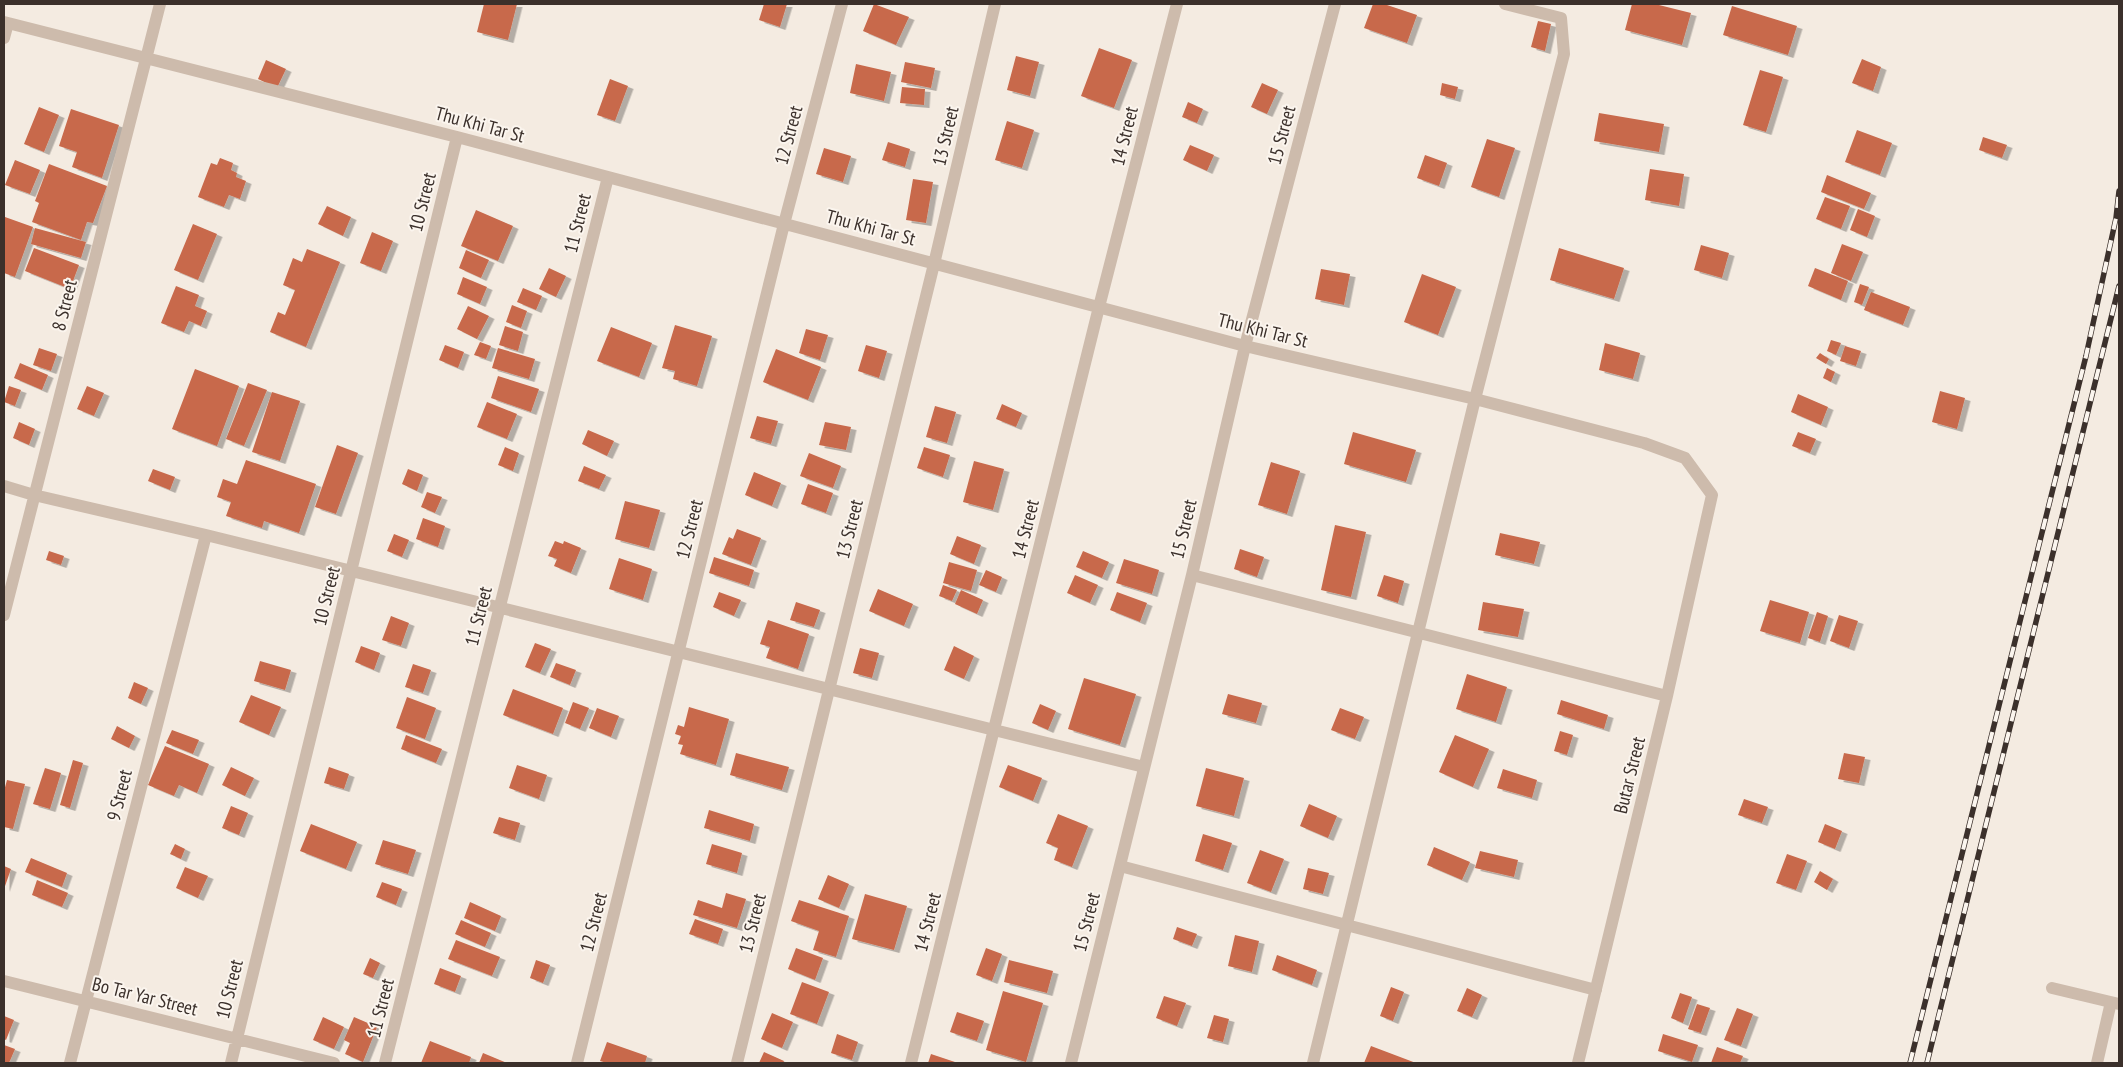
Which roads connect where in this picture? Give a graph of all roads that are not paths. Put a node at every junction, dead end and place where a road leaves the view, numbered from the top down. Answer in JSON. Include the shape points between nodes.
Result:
{"nodes":[{"id":1,"x":160,"y":4,"type":"edge"},
{"id":2,"x":842,"y":4,"type":"edge"},
{"id":3,"x":995,"y":4,"type":"edge"},
{"id":4,"x":1177,"y":4,"type":"edge"},
{"id":5,"x":1335,"y":4,"type":"edge"},
{"id":6,"x":1505,"y":4,"type":"edge"},
{"id":7,"x":6,"y":22,"type":"edge"},
{"id":8,"x":4,"y":38,"type":"edge"},
{"id":9,"x":146,"y":58,"type":"junction"},
{"id":10,"x":457,"y":137,"type":"junction"},
{"id":11,"x":608,"y":177,"type":"junction"},
{"id":12,"x":784,"y":224,"type":"junction"},
{"id":13,"x":934,"y":264,"type":"junction"},
{"id":14,"x":1099,"y":307,"type":"junction"},
{"id":15,"x":1246,"y":346,"type":"junction"},
{"id":16,"x":1475,"y":399,"type":"junction"},
{"id":17,"x":4,"y":486,"type":"edge"},
{"id":18,"x":34,"y":495,"type":"junction"},
{"id":19,"x":1712,"y":495,"type":"joint"},
{"id":20,"x":206,"y":536,"type":"junction"},
{"id":21,"x":351,"y":571,"type":"junction"},
{"id":22,"x":1192,"y":576,"type":"junction"},
{"id":23,"x":500,"y":608,"type":"junction"},
{"id":24,"x":4,"y":615,"type":"edge"},
{"id":25,"x":1418,"y":633,"type":"junction"},
{"id":26,"x":678,"y":652,"type":"junction"},
{"id":27,"x":829,"y":690,"type":"junction"},
{"id":28,"x":1667,"y":696,"type":"junction"},
{"id":29,"x":994,"y":730,"type":"junction"},
{"id":30,"x":1144,"y":767,"type":"junction"},
{"id":31,"x":1120,"y":866,"type":"junction"},
{"id":32,"x":1346,"y":926,"type":"junction"},
{"id":33,"x":4,"y":981,"type":"edge"},
{"id":34,"x":2052,"y":988,"type":"dead end"},
{"id":35,"x":1596,"y":990,"type":"junction"},
{"id":36,"x":86,"y":1000,"type":"junction"},
{"id":37,"x":2115,"y":1003,"type":"edge"},
{"id":38,"x":236,"y":1038,"type":"junction"},
{"id":39,"x":70,"y":1063,"type":"edge"},
{"id":40,"x":231,"y":1063,"type":"edge"},
{"id":41,"x":334,"y":1063,"type":"edge"},
{"id":42,"x":385,"y":1063,"type":"edge"},
{"id":43,"x":577,"y":1063,"type":"edge"},
{"id":44,"x":736,"y":1063,"type":"edge"},
{"id":45,"x":912,"y":1063,"type":"edge"},
{"id":46,"x":1070,"y":1063,"type":"edge"},
{"id":47,"x":1313,"y":1063,"type":"edge"},
{"id":48,"x":1578,"y":1063,"type":"edge"},
{"id":49,"x":2097,"y":1063,"type":"edge"}],
"edges":[{"from":1,"to":9,"type":"street","name":"8 Street"},
{"from":2,"to":12,"type":"street","name":"12 Street"},
{"from":3,"to":13,"type":"street","name":"13 Street"},
{"from":4,"to":14,"type":"street","name":"14 Street"},
{"from":5,"to":15,"type":"street","name":"15 Street"},
{"from":6,"to":16,"type":"street","via":[[1561,18],[1564,54]]},
{"from":7,"to":8,"type":"street"},
{"from":7,"to":9,"type":"street","name":"Thu Khi Tar St"},
{"from":9,"to":10,"type":"street","name":"Thu Khi Tar St"},
{"from":9,"to":18,"type":"street","name":"8 Street"},
{"from":10,"to":11,"type":"street","name":"Thu Khi Tar St"},
{"from":10,"to":21,"type":"street","name":"10 Street"},
{"from":11,"to":12,"type":"street","name":"Thu Khi Tar St"},
{"from":11,"to":23,"type":"street","name":"11 Street"},
{"from":12,"to":13,"type":"street","name":"Thu Khi Tar St"},
{"from":12,"to":26,"type":"street","name":"12 Street"},
{"from":13,"to":14,"type":"street","name":"Thu Khi Tar St"},
{"from":13,"to":27,"type":"street","name":"13 Street"},
{"from":14,"to":15,"type":"street","name":"Thu Khi Tar St"},
{"from":14,"to":29,"type":"street","name":"14 Street"},
{"from":15,"to":16,"type":"street","name":"Thu Khi Tar St"},
{"from":15,"to":22,"type":"street","name":"15 Street"},
{"from":16,"to":19,"type":"street","name":"Thu Khi Tar St","via":[[1644,442],[1684,458]]},
{"from":16,"to":25,"type":"street"},
{"from":17,"to":18,"type":"street"},
{"from":18,"to":20,"type":"street"},
{"from":18,"to":24,"type":"street","name":"8 Street"},
{"from":19,"to":28,"type":"street","name":"Butar Street"},
{"from":20,"to":21,"type":"street"},
{"from":20,"to":36,"type":"street","name":"9 Street"},
{"from":21,"to":23,"type":"street"},
{"from":21,"to":38,"type":"street","name":"10 Street"},
{"from":22,"to":25,"type":"street"},
{"from":22,"to":30,"type":"street","name":"15 Street"},
{"from":23,"to":26,"type":"street"},
{"from":23,"to":42,"type":"street","name":"11 Street"},
{"from":25,"to":28,"type":"street"},
{"from":25,"to":32,"type":"street"},
{"from":26,"to":27,"type":"street"},
{"from":26,"to":43,"type":"street","name":"12 Street"},
{"from":27,"to":29,"type":"street"},
{"from":27,"to":44,"type":"street","name":"13 Street"},
{"from":28,"to":35,"type":"street","name":"Butar Street"},
{"from":29,"to":30,"type":"street"},
{"from":29,"to":45,"type":"street","name":"14 Street"},
{"from":30,"to":31,"type":"street","name":"15 Street"},
{"from":31,"to":32,"type":"street"},
{"from":31,"to":46,"type":"street","name":"15 Street"},
{"from":32,"to":35,"type":"street"},
{"from":32,"to":47,"type":"street"},
{"from":33,"to":36,"type":"street","name":"Bo Tar Yar Street"},
{"from":34,"to":37,"type":"street"},
{"from":35,"to":48,"type":"street","name":"Butar Street"},
{"from":36,"to":38,"type":"street","name":"Bo Tar Yar Street"},
{"from":36,"to":39,"type":"street","name":"9 Street"},
{"from":37,"to":49,"type":"street"},
{"from":38,"to":40,"type":"street","name":"10 Street"},
{"from":38,"to":41,"type":"street","name":"Bo Tar Yar Street"}]}
